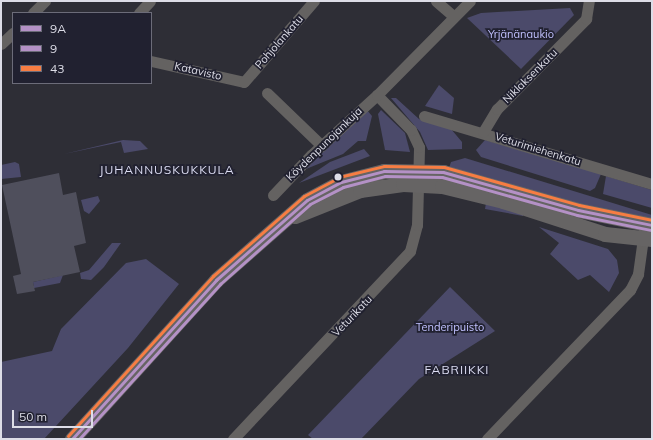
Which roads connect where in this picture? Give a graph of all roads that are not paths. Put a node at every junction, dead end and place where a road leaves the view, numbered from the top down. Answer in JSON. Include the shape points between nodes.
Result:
{"nodes":[{"id":1,"x":45,"y":1,"type":"edge"},
{"id":2,"x":150,"y":1,"type":"edge"},
{"id":3,"x":314,"y":1,"type":"edge"},
{"id":4,"x":436,"y":1,"type":"edge"},
{"id":5,"x":470,"y":1,"type":"edge"},
{"id":6,"x":588,"y":1,"type":"edge"},
{"id":7,"x":34,"y":12,"type":"edge"},
{"id":8,"x":140,"y":12,"type":"edge"},
{"id":9,"x":453,"y":16,"type":"junction"},
{"id":10,"x":12,"y":34,"type":"edge"},
{"id":11,"x":1,"y":44,"type":"edge"},
{"id":12,"x":152,"y":61,"type":"edge"},
{"id":13,"x":244,"y":82,"type":"joint"},
{"id":14,"x":267,"y":93,"type":"dead end"},
{"id":15,"x":377,"y":95,"type":"junction"},
{"id":16,"x":424,"y":116,"type":"dead end"},
{"id":17,"x":483,"y":132,"type":"junction"},
{"id":18,"x":322,"y":146,"type":"junction"},
{"id":19,"x":420,"y":169,"type":"junction"},
{"id":20,"x":652,"y":184,"type":"edge"},
{"id":21,"x":419,"y":185,"type":"junction"},
{"id":22,"x":273,"y":195,"type":"dead end"},
{"id":23,"x":290,"y":218,"type":"junction"},
{"id":24,"x":648,"y":232,"type":"edge"},
{"id":25,"x":72,"y":439,"type":"edge"},
{"id":26,"x":233,"y":439,"type":"edge"},
{"id":27,"x":487,"y":439,"type":"edge"}],
"edges":[{"from":1,"to":7,"type":"street"},
{"from":2,"to":8,"type":"street"},
{"from":3,"to":13,"type":"street","name":"Pohjolankatu"},
{"from":4,"to":9,"type":"street"},
{"from":5,"to":9,"type":"street","name":"Köydenpunojankuja"},
{"from":6,"to":17,"type":"street","name":"Niklaksenkatu","via":[[586,19],[498,109]]},
{"from":9,"to":15,"type":"street","name":"Köydenpunojankuja"},
{"from":10,"to":11,"type":"street"},
{"from":12,"to":13,"type":"street","name":"Katavisto"},
{"from":14,"to":18,"type":"street"},
{"from":15,"to":18,"type":"street","name":"Köydenpunojankuja"},
{"from":15,"to":19,"type":"street","name":"Veturikatu","via":[[416,138]]},
{"from":16,"to":17,"type":"street","name":"Veturimiehenkatu"},
{"from":17,"to":20,"type":"street","name":"Veturimiehenkatu"},
{"from":18,"to":22,"type":"street","name":"Köydenpunojankuja"},
{"from":19,"to":21,"type":"street","name":"Veturikatu"},
{"from":19,"to":23,"type":"main road","via":[[384,171],[341,182],[310,198]]},
{"from":19,"to":24,"type":"main road","via":[[484,182]]},
{"from":21,"to":23,"type":"main road","via":[[360,190]]},
{"from":21,"to":24,"type":"main road","via":[[470,192],[605,234]]},
{"from":21,"to":26,"type":"street","name":"Veturikatu","via":[[414,241],[404,261]]},
{"from":23,"to":25,"type":"main road","via":[[216,280],[169,327]]},
{"from":24,"to":27,"type":"street","via":[[638,274],[630,290]]}]}
